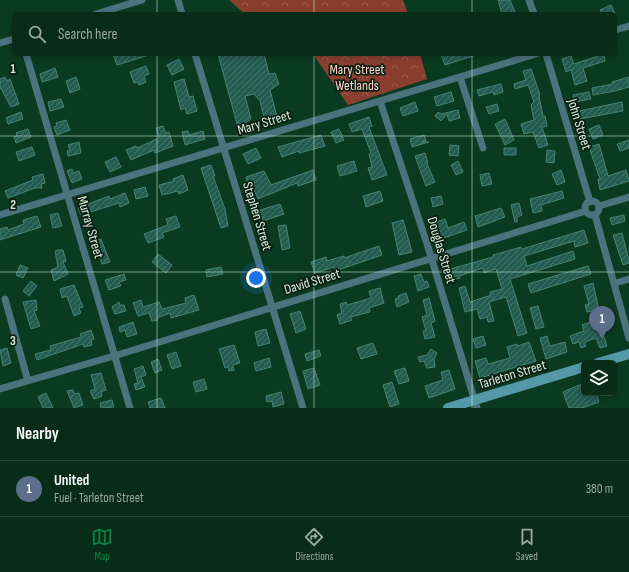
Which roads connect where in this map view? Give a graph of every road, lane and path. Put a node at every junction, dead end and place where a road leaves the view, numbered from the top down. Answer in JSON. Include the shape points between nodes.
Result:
{"nodes":[{"id":1,"x":142,"y":0,"type":"edge"},
{"id":2,"x":178,"y":0,"type":"edge"},
{"id":3,"x":530,"y":0,"type":"edge"},
{"id":4,"x":103,"y":12,"type":"edge"},
{"id":5,"x":181,"y":12,"type":"edge"},
{"id":6,"x":533,"y":12,"type":"edge"},
{"id":7,"x":629,"y":26,"type":"edge"},
{"id":8,"x":617,"y":29,"type":"edge"},
{"id":9,"x":12,"y":40,"type":"edge"},
{"id":10,"x":0,"y":43,"type":"edge"},
{"id":11,"x":27,"y":56,"type":"edge"},
{"id":12,"x":196,"y":56,"type":"edge"},
{"id":13,"x":529,"y":56,"type":"edge"},
{"id":14,"x":547,"y":56,"type":"edge"},
{"id":15,"x":460,"y":77,"type":"junction"},
{"id":16,"x":380,"y":101,"type":"junction"},
{"id":17,"x":223,"y":148,"type":"junction"},
{"id":18,"x":483,"y":148,"type":"dead end"},
{"id":19,"x":68,"y":194,"type":"junction"},
{"id":20,"x":629,"y":197,"type":"edge"},
{"id":21,"x":590,"y":202,"type":"junction"},
{"id":22,"x":599,"y":206,"type":"junction"},
{"id":23,"x":586,"y":211,"type":"junction"},
{"id":24,"x":0,"y":215,"type":"edge"},
{"id":25,"x":595,"y":215,"type":"junction"},
{"id":26,"x":431,"y":258,"type":"junction"},
{"id":27,"x":629,"y":279,"type":"edge"},
{"id":28,"x":615,"y":283,"type":"junction"},
{"id":29,"x":4,"y":299,"type":"dead end"},
{"id":30,"x":272,"y":307,"type":"junction"},
{"id":31,"x":629,"y":338,"type":"edge"},
{"id":32,"x":629,"y":354,"type":"edge"},
{"id":33,"x":114,"y":356,"type":"junction"},
{"id":34,"x":608,"y":360,"type":"edge"},
{"id":35,"x":581,"y":368,"type":"edge"},
{"id":36,"x":28,"y":381,"type":"junction"},
{"id":37,"x":0,"y":389,"type":"edge"},
{"id":38,"x":475,"y":404,"type":"edge"},
{"id":39,"x":130,"y":408,"type":"edge"},
{"id":40,"x":303,"y":408,"type":"edge"},
{"id":41,"x":448,"y":408,"type":"edge"}],
"edges":[{"from":1,"to":4,"type":"street"},
{"from":2,"to":5,"type":"street"},
{"from":3,"to":6,"type":"street"},
{"from":7,"to":8,"type":"street"},
{"from":9,"to":10,"type":"street"},
{"from":11,"to":19,"type":"street","name":"Murray Street"},
{"from":12,"to":17,"type":"street","name":"Stephen Street"},
{"from":13,"to":15,"type":"street","name":"Mary Street"},
{"from":14,"to":21,"type":"street","name":"John Street"},
{"from":15,"to":16,"type":"street","name":"Mary Street"},
{"from":15,"to":18,"type":"street"},
{"from":16,"to":17,"type":"street","name":"Mary Street"},
{"from":16,"to":26,"type":"street","name":"Douglas Street"},
{"from":17,"to":19,"type":"street","name":"Mary Street"},
{"from":17,"to":30,"type":"street","name":"Stephen Street"},
{"from":19,"to":24,"type":"street","name":"Mary Street"},
{"from":19,"to":33,"type":"street","name":"Murray Street"},
{"from":20,"to":22,"type":"street"},
{"from":21,"to":22,"type":"street"},
{"from":21,"to":23,"type":"street"},
{"from":22,"to":25,"type":"street"},
{"from":23,"to":25,"type":"street"},
{"from":23,"to":26,"type":"street","name":"David Street"},
{"from":25,"to":28,"type":"street"},
{"from":26,"to":30,"type":"street","name":"David Street"},
{"from":26,"to":38,"type":"street","name":"Douglas Street"},
{"from":27,"to":28,"type":"street"},
{"from":28,"to":31,"type":"street"},
{"from":29,"to":36,"type":"street"},
{"from":30,"to":33,"type":"street","name":"David Street"},
{"from":30,"to":40,"type":"street","name":"Stephen Street"},
{"from":32,"to":34,"type":"main road"},
{"from":33,"to":36,"type":"street","name":"David Street"},
{"from":33,"to":39,"type":"street","name":"Murray Street"},
{"from":35,"to":38,"type":"main road","name":"Tarleton Street"},
{"from":36,"to":37,"type":"street","name":"David Street"},
{"from":38,"to":41,"type":"main road","name":"Tarleton Street"}]}
